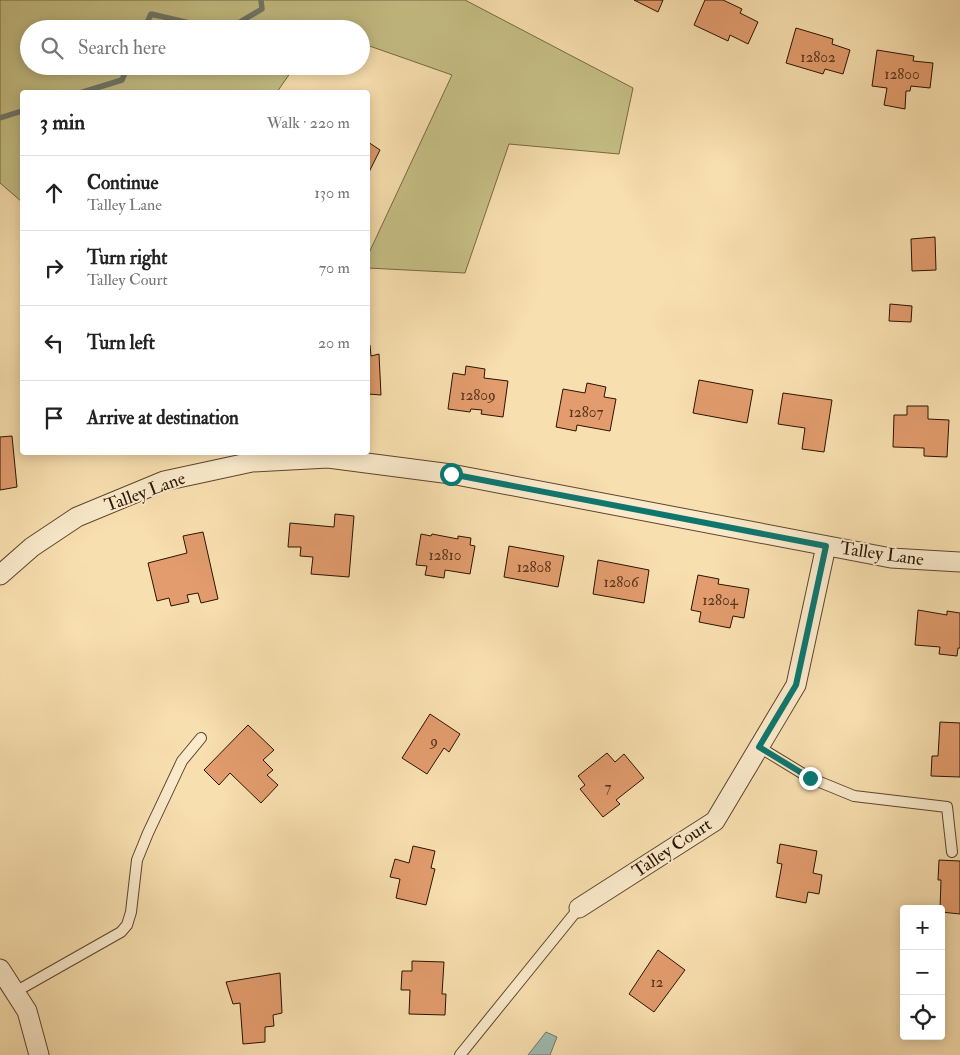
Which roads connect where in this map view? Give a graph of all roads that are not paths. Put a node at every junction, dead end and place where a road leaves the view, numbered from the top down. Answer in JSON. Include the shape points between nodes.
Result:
{"nodes":[{"id":1,"x":826,"y":546,"type":"junction"},
{"id":2,"x":960,"y":562,"type":"edge"},
{"id":3,"x":0,"y":575,"type":"edge"},
{"id":4,"x":201,"y":738,"type":"dead end"},
{"id":5,"x":759,"y":747,"type":"junction"},
{"id":6,"x":952,"y":852,"type":"dead end"},
{"id":7,"x":579,"y":908,"type":"joint"},
{"id":8,"x":0,"y":969,"type":"edge"},
{"id":9,"x":15,"y":992,"type":"junction"},
{"id":10,"x":39,"y":1055,"type":"edge"},
{"id":11,"x":460,"y":1055,"type":"edge"}],
"edges":[{"from":1,"to":2,"type":"street","name":"Talley Lane","via":[[891,558]]},
{"from":1,"to":3,"type":"street","name":"Talley Lane","via":[[451,474],[328,458],[252,462],[164,481],[77,517],[32,547]]},
{"from":1,"to":5,"type":"street","name":"Talley Court","via":[[796,685]]},
{"from":4,"to":9,"type":"lane","via":[[182,761],[137,860],[127,925],[121,932]]},
{"from":5,"to":6,"type":"lane","via":[[810,778],[854,796],[947,807]]},
{"from":5,"to":7,"type":"street","name":"Talley Court","via":[[715,821]]},
{"from":7,"to":11,"type":"lane"},
{"from":8,"to":9,"type":"street"},
{"from":9,"to":10,"type":"street","via":[[27,1011]]}]}
